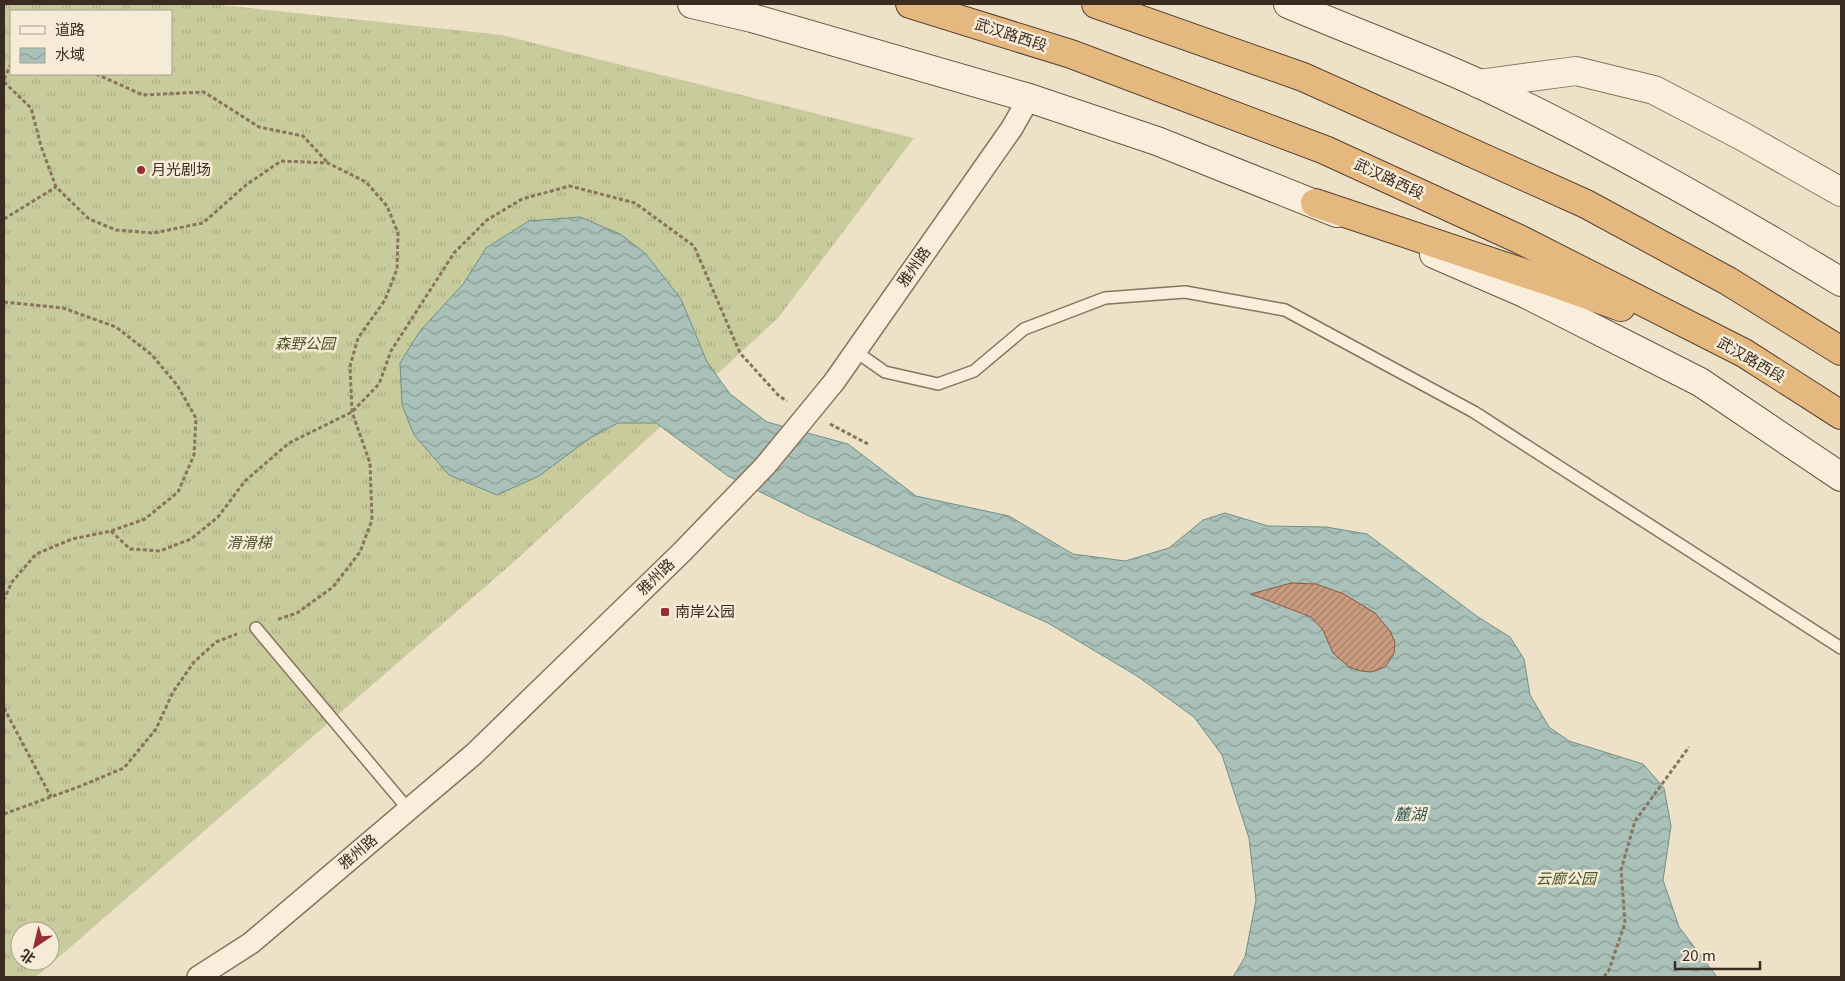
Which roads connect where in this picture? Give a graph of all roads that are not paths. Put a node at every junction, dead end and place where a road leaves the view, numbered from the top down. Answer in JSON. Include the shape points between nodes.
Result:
{"nodes":[{"id":1,"x":692,"y":4,"type":"edge"},
{"id":2,"x":910,"y":4,"type":"edge"},
{"id":3,"x":1096,"y":4,"type":"edge"},
{"id":4,"x":1288,"y":4,"type":"edge"},
{"id":5,"x":1479,"y":84,"type":"junction"},
{"id":6,"x":1029,"y":98,"type":"junction"},
{"id":7,"x":1841,"y":192,"type":"edge"},
{"id":8,"x":1315,"y":203,"type":"junction"},
{"id":9,"x":1841,"y":282,"type":"edge"},
{"id":10,"x":855,"y":351,"type":"junction"},
{"id":11,"x":1841,"y":351,"type":"edge"},
{"id":12,"x":1744,"y":353,"type":"junction"},
{"id":13,"x":1841,"y":415,"type":"edge"},
{"id":14,"x":1841,"y":477,"type":"edge"},
{"id":15,"x":256,"y":628,"type":"road end"},
{"id":16,"x":1841,"y":648,"type":"edge"},
{"id":17,"x":408,"y":810,"type":"junction"},
{"id":18,"x":198,"y":977,"type":"edge"}],
"edges":[{"from":1,"to":6,"type":"main road","via":[[752,18]]},
{"from":2,"to":12,"type":"highway","name":"武汉路西段","via":[[1071,54],[1325,150],[1519,238]]},
{"from":3,"to":11,"type":"highway","via":[[1303,77],[1586,204],[1728,281]]},
{"from":4,"to":5,"type":"main road"},
{"from":5,"to":7,"type":"main road","via":[[1576,71],[1654,90]]},
{"from":5,"to":9,"type":"main road","via":[[1616,153],[1751,227]]},
{"from":6,"to":8,"type":"main road","via":[[1157,141]]},
{"from":6,"to":10,"type":"street","name":"雅州路","via":[[1012,128]]},
{"from":8,"to":12,"type":"highway","via":[[1560,285]]},
{"from":8,"to":14,"type":"main road","via":[[1524,293],[1700,382]]},
{"from":10,"to":16,"type":"lane","via":[[885,372],[938,384],[974,371],[1024,329],[1105,298],[1185,292],[1285,310],[1474,412]]},
{"from":10,"to":17,"type":"street","name":"雅州路","bridge":true,"via":[[834,382],[764,466],[682,552],[474,754]]},
{"from":12,"to":13,"type":"highway","name":"武汉路西段"},
{"from":15,"to":17,"type":"lane"},
{"from":17,"to":18,"type":"street","name":"雅州路","via":[[251,943]]}]}
